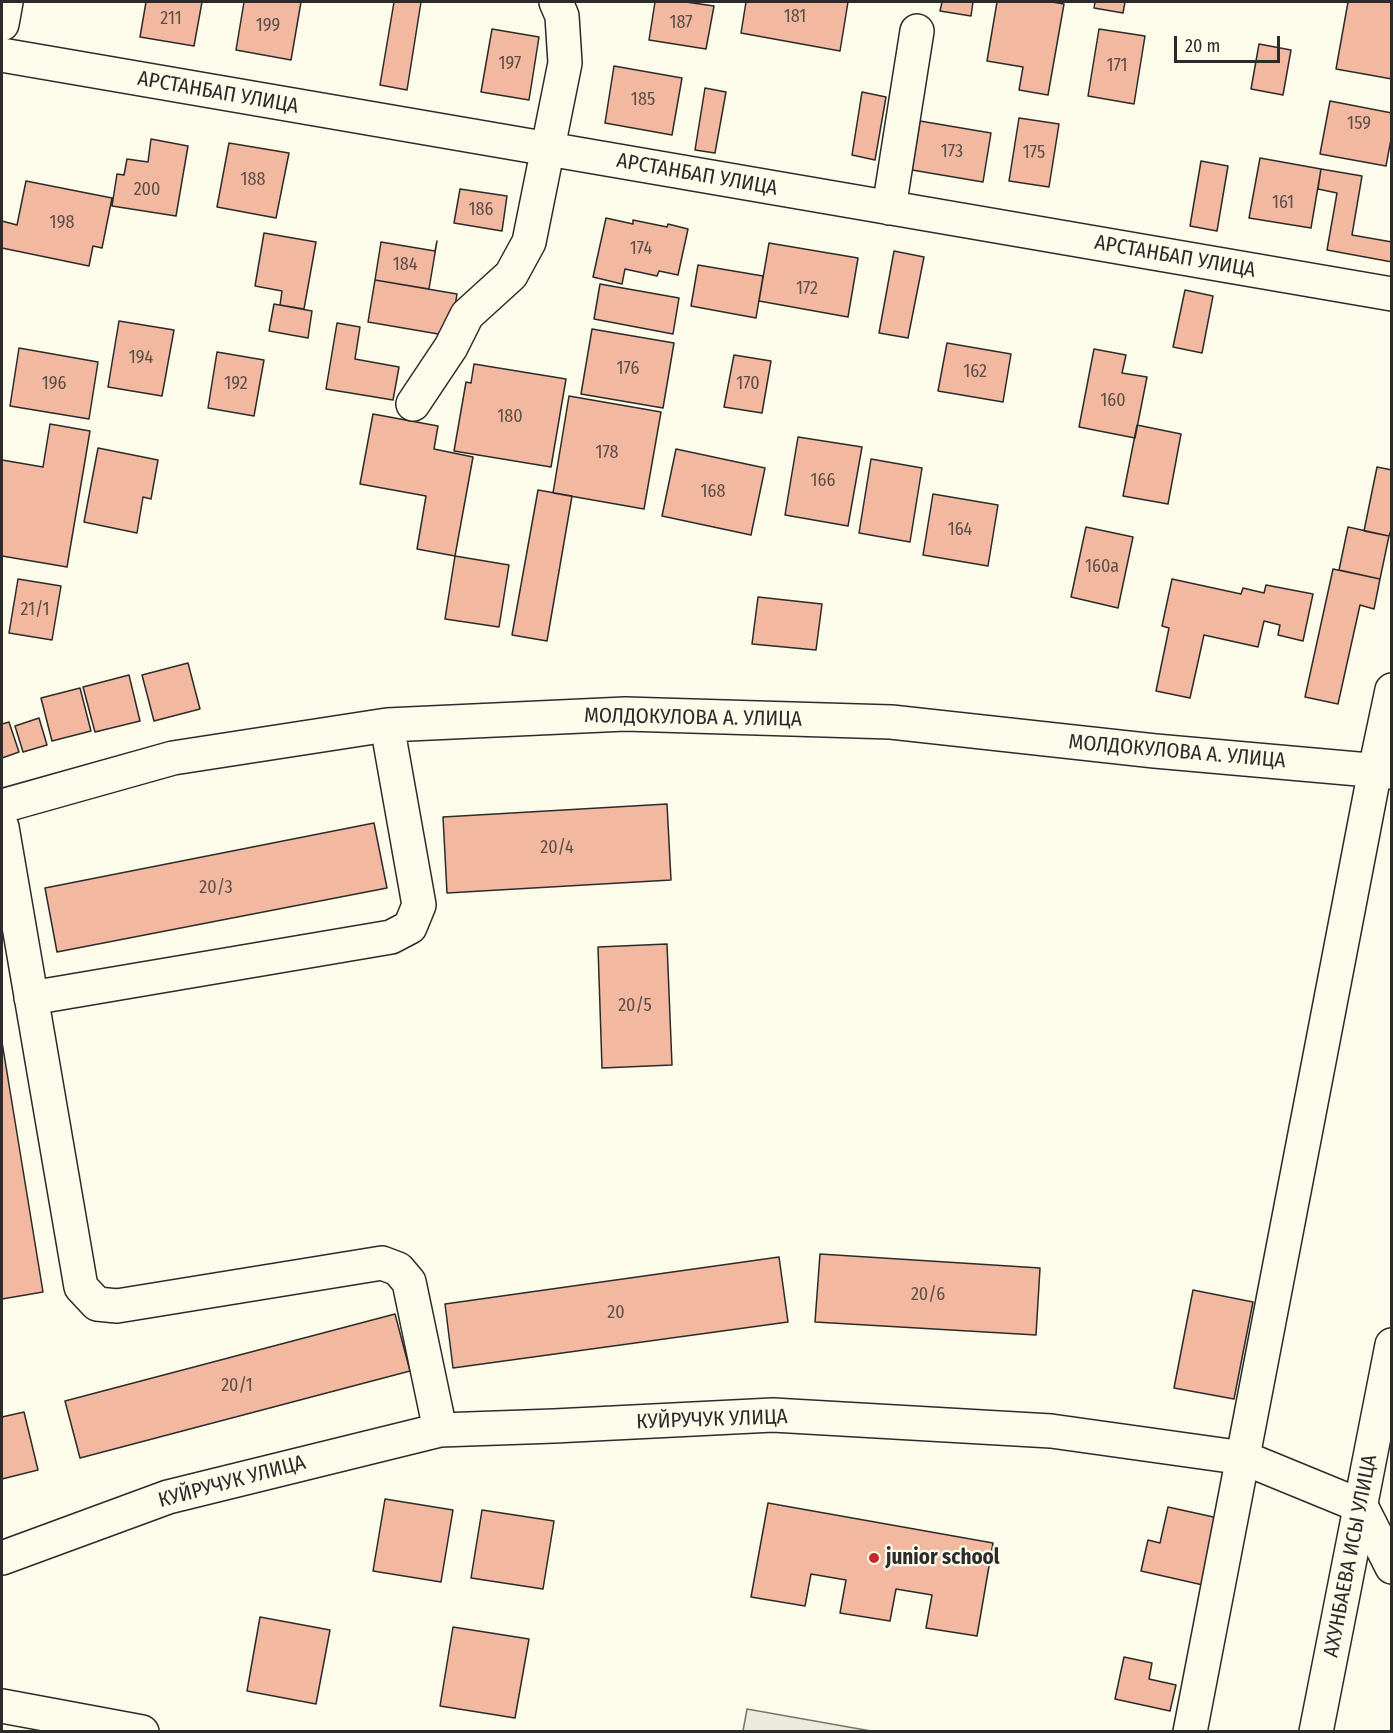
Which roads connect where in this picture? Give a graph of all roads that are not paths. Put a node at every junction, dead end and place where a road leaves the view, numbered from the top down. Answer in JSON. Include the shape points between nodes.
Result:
{"nodes":[{"id":1,"x":6,"y":2,"type":"edge"},
{"id":2,"x":556,"y":2,"type":"edge"},
{"id":3,"x":2,"y":24,"type":"edge"},
{"id":4,"x":917,"y":31,"type":"dead end"},
{"id":5,"x":2,"y":56,"type":"edge"},
{"id":6,"x":547,"y":149,"type":"junction"},
{"id":7,"x":890,"y":208,"type":"junction"},
{"id":8,"x":1392,"y":294,"type":"edge"},
{"id":9,"x":414,"y":404,"type":"dead end"},
{"id":10,"x":1392,"y":690,"type":"edge"},
{"id":11,"x":387,"y":725,"type":"junction"},
{"id":12,"x":1383,"y":771,"type":"edge"},
{"id":13,"x":2,"y":806,"type":"edge"},
{"id":14,"x":2,"y":827,"type":"edge"},
{"id":15,"x":31,"y":998,"type":"junction"},
{"id":16,"x":1392,"y":1345,"type":"edge"},
{"id":17,"x":440,"y":1430,"type":"junction"},
{"id":18,"x":1244,"y":1458,"type":"junction"},
{"id":19,"x":1361,"y":1506,"type":"junction"},
{"id":20,"x":2,"y":1558,"type":"edge"},
{"id":21,"x":1392,"y":1567,"type":"edge"},
{"id":22,"x":2,"y":1706,"type":"edge"},
{"id":23,"x":74,"y":1725,"type":"edge"},
{"id":24,"x":142,"y":1731,"type":"edge"},
{"id":25,"x":1190,"y":1731,"type":"edge"},
{"id":26,"x":1316,"y":1731,"type":"edge"}],
"edges":[{"from":1,"to":3,"type":"street"},
{"from":2,"to":6,"type":"street","via":[[562,16],[565,63]]},
{"from":4,"to":7,"type":"street"},
{"from":5,"to":6,"type":"street","name":"АРСТАНБАП УЛИЦА"},
{"from":6,"to":7,"type":"street","name":"АРСТАНБАП УЛИЦА"},
{"from":6,"to":9,"type":"street","via":[[529,242],[511,275],[467,315]]},
{"from":7,"to":8,"type":"street","name":"АРСТАНБАП УЛИЦА"},
{"from":10,"to":12,"type":"street"},
{"from":11,"to":12,"type":"street","name":"МОЛДОКУЛОВА А. УЛИЦА","via":[[625,714],[891,722]]},
{"from":11,"to":13,"type":"street","name":"МОЛДОКУЛОВА А. УЛИЦА","via":[[173,758]]},
{"from":11,"to":15,"type":"street","via":[[419,905],[410,927],[391,937]]},
{"from":12,"to":18,"type":"street"},
{"from":14,"to":15,"type":"street"},
{"from":15,"to":17,"type":"street","via":[[81,1287],[97,1304],[117,1306],[382,1263],[398,1269],[409,1282]]},
{"from":16,"to":19,"type":"street","name":"АХУНБАЕВА ИСЫ УЛИЦА"},
{"from":17,"to":18,"type":"street","name":"КУЙРУЧУК УЛИЦА","via":[[773,1415],[1051,1431]]},
{"from":17,"to":20,"type":"street","name":"КУЙРУЧУК УЛИЦА","via":[[168,1497]]},
{"from":18,"to":19,"type":"street","name":"КУЙРУЧУК УЛИЦА"},
{"from":18,"to":25,"type":"street"},
{"from":19,"to":21,"type":"street"},
{"from":19,"to":26,"type":"street","name":"АХУНБАЕВА ИСЫ УЛИЦА"},
{"from":22,"to":23,"type":"street"},
{"from":23,"to":24,"type":"street"}]}
